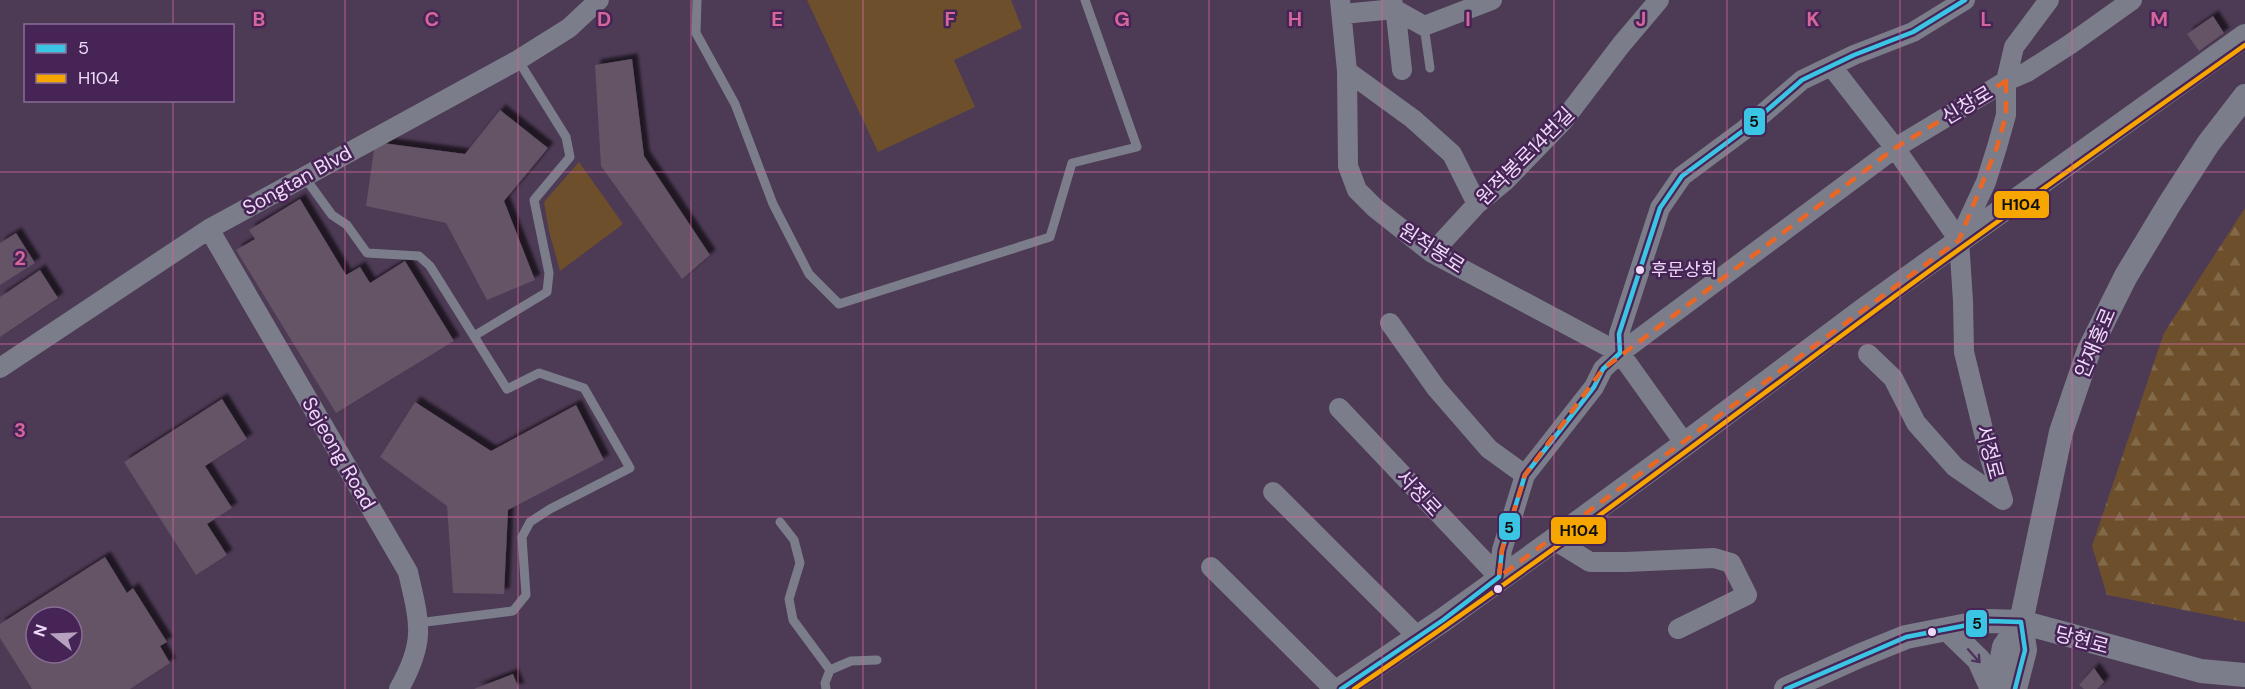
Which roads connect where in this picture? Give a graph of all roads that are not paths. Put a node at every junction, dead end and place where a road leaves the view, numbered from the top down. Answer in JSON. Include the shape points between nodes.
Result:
{"nodes":[{"id":1,"x":599,"y":0,"type":"edge"},
{"id":2,"x":697,"y":0,"type":"edge"},
{"id":3,"x":1085,"y":0,"type":"edge"},
{"id":4,"x":1492,"y":0,"type":"edge"},
{"id":5,"x":1659,"y":0,"type":"edge"},
{"id":6,"x":1965,"y":0,"type":"edge"},
{"id":7,"x":2049,"y":0,"type":"edge"},
{"id":8,"x":2132,"y":0,"type":"edge"},
{"id":9,"x":1394,"y":4,"type":"edge"},
{"id":10,"x":1342,"y":7,"type":"edge"},
{"id":11,"x":1424,"y":26,"type":"junction"},
{"id":12,"x":2245,"y":36,"type":"edge"},
{"id":13,"x":518,"y":60,"type":"junction"},
{"id":14,"x":1832,"y":67,"type":"junction"},
{"id":15,"x":1430,"y":68,"type":"dead end"},
{"id":16,"x":1402,"y":70,"type":"dead end"},
{"id":17,"x":1347,"y":72,"type":"junction"},
{"id":18,"x":2006,"y":81,"type":"junction"},
{"id":19,"x":2244,"y":100,"type":"edge"},
{"id":20,"x":1895,"y":148,"type":"junction"},
{"id":21,"x":303,"y":175,"type":"junction"},
{"id":22,"x":1477,"y":204,"type":"junction"},
{"id":23,"x":209,"y":229,"type":"junction"},
{"id":24,"x":1959,"y":240,"type":"junction"},
{"id":25,"x":1432,"y":253,"type":"junction"},
{"id":26,"x":1390,"y":323,"type":"dead end"},
{"id":27,"x":474,"y":336,"type":"junction"},
{"id":28,"x":1620,"y":353,"type":"junction"},
{"id":29,"x":1868,"y":354,"type":"dead end"},
{"id":30,"x":0,"y":368,"type":"edge"},
{"id":31,"x":1339,"y":408,"type":"dead end"},
{"id":32,"x":1685,"y":444,"type":"junction"},
{"id":33,"x":1525,"y":475,"type":"junction"},
{"id":34,"x":1273,"y":492,"type":"dead end"},
{"id":35,"x":780,"y":522,"type":"dead end"},
{"id":36,"x":1554,"y":540,"type":"junction"},
{"id":37,"x":1211,"y":567,"type":"dead end"},
{"id":38,"x":1499,"y":578,"type":"junction"},
{"id":39,"x":2021,"y":622,"type":"junction"},
{"id":40,"x":418,"y":623,"type":"junction"},
{"id":41,"x":1678,"y":629,"type":"dead end"},
{"id":42,"x":1947,"y":629,"type":"junction"},
{"id":43,"x":1418,"y":637,"type":"junction"},
{"id":44,"x":877,"y":660,"type":"dead end"},
{"id":45,"x":830,"y":670,"type":"junction"},
{"id":46,"x":2245,"y":675,"type":"edge"},
{"id":47,"x":399,"y":689,"type":"edge"},
{"id":48,"x":826,"y":689,"type":"edge"},
{"id":49,"x":1334,"y":689,"type":"edge"},
{"id":50,"x":1341,"y":689,"type":"edge"},
{"id":51,"x":1786,"y":689,"type":"edge"},
{"id":52,"x":1994,"y":689,"type":"edge"},
{"id":53,"x":2015,"y":689,"type":"edge"}],
"edges":[{"from":1,"to":13,"type":"street","name":"Songtan Blvd","via":[[568,28]]},
{"from":2,"to":3,"type":"lane","via":[[696,33],[735,104],[773,204],[809,274],[838,304],[1050,237],[1072,163],[1137,147]]},
{"from":4,"to":11,"type":"street"},
{"from":5,"to":22,"type":"street","name":"원적봉로14번길","via":[[1563,121]]},
{"from":6,"to":14,"type":"street","via":[[1913,32]]},
{"from":7,"to":18,"type":"street","via":[[2014,46]]},
{"from":8,"to":18,"type":"street","name":"신창로","via":[[2061,51]]},
{"from":9,"to":10,"type":"street"},
{"from":9,"to":11,"type":"street"},
{"from":9,"to":16,"type":"street"},
{"from":10,"to":17,"type":"street","name":"원적봉로"},
{"from":11,"to":15,"type":"lane"},
{"from":12,"to":24,"type":"street"},
{"from":13,"to":21,"type":"street","name":"Songtan Blvd"},
{"from":13,"to":27,"type":"lane","via":[[566,137],[570,157],[534,200],[549,273],[547,292]]},
{"from":14,"to":20,"type":"street"},
{"from":14,"to":28,"type":"street","via":[[1802,80],[1682,176],[1660,208],[1619,334]]},
{"from":17,"to":22,"type":"street","via":[[1413,118],[1452,154]]},
{"from":17,"to":25,"type":"street","name":"원적봉로","via":[[1348,166],[1357,190]]},
{"from":18,"to":20,"type":"street","name":"신창로"},
{"from":18,"to":24,"type":"street","via":[[2006,115],[1997,147],[1986,182]]},
{"from":19,"to":39,"type":"street","name":"안재홍로","via":[[2208,144],[2170,203],[2126,276],[2089,350],[2061,432]]},
{"from":20,"to":24,"type":"street"},
{"from":20,"to":28,"type":"street"},
{"from":21,"to":23,"type":"street","name":"Songtan Blvd"},
{"from":21,"to":27,"type":"lane","via":[[367,253],[419,256],[430,266]]},
{"from":22,"to":25,"type":"street","name":"원적봉로14번길"},
{"from":23,"to":30,"type":"street","name":"Songtan Blvd"},
{"from":23,"to":40,"type":"street","name":"Sejeong Road","via":[[408,572]]},
{"from":24,"to":29,"type":"street","name":"서정로","via":[[1964,352],[2003,500],[1955,468],[1916,423],[1893,378]]},
{"from":24,"to":32,"type":"street"},
{"from":25,"to":28,"type":"street","name":"원적봉로"},
{"from":26,"to":33,"type":"street","via":[[1436,388],[1489,449]]},
{"from":27,"to":40,"type":"lane","via":[[507,389],[539,373],[584,388],[630,468],[530,522],[522,537],[526,595],[513,611]]},
{"from":28,"to":32,"type":"street","name":"원적봉로"},
{"from":28,"to":33,"type":"street","via":[[1603,369],[1594,387]]},
{"from":31,"to":38,"type":"street","name":"서정로"},
{"from":32,"to":36,"type":"street"},
{"from":33,"to":38,"type":"street","via":[[1502,550]]},
{"from":34,"to":43,"type":"street"},
{"from":35,"to":45,"type":"lane","via":[[794,540],[800,563],[789,599],[794,620]]},
{"from":36,"to":38,"type":"street"},
{"from":36,"to":41,"type":"street","via":[[1590,562],[1714,558],[1731,563],[1747,595]]},
{"from":37,"to":49,"type":"street"},
{"from":38,"to":43,"type":"street"},
{"from":39,"to":42,"type":"street","name":"당현로","via":[[1988,621]]},
{"from":39,"to":46,"type":"street","name":"당현로","via":[[2201,671]]},
{"from":39,"to":52,"type":"street","name":"안재홍로","via":[[2004,647]]},
{"from":39,"to":53,"type":"street","name":"안재홍로","via":[[2025,650]]},
{"from":40,"to":47,"type":"street","name":"Sejeong Road","via":[[417,649]]},
{"from":42,"to":51,"type":"street","name":"당현로","via":[[1906,637]]},
{"from":42,"to":52,"type":"street","one_way":true,"via":[[1979,660]]},
{"from":43,"to":50,"type":"street"},
{"from":44,"to":45,"type":"lane","via":[[850,661]]},
{"from":45,"to":48,"type":"lane"}]}
